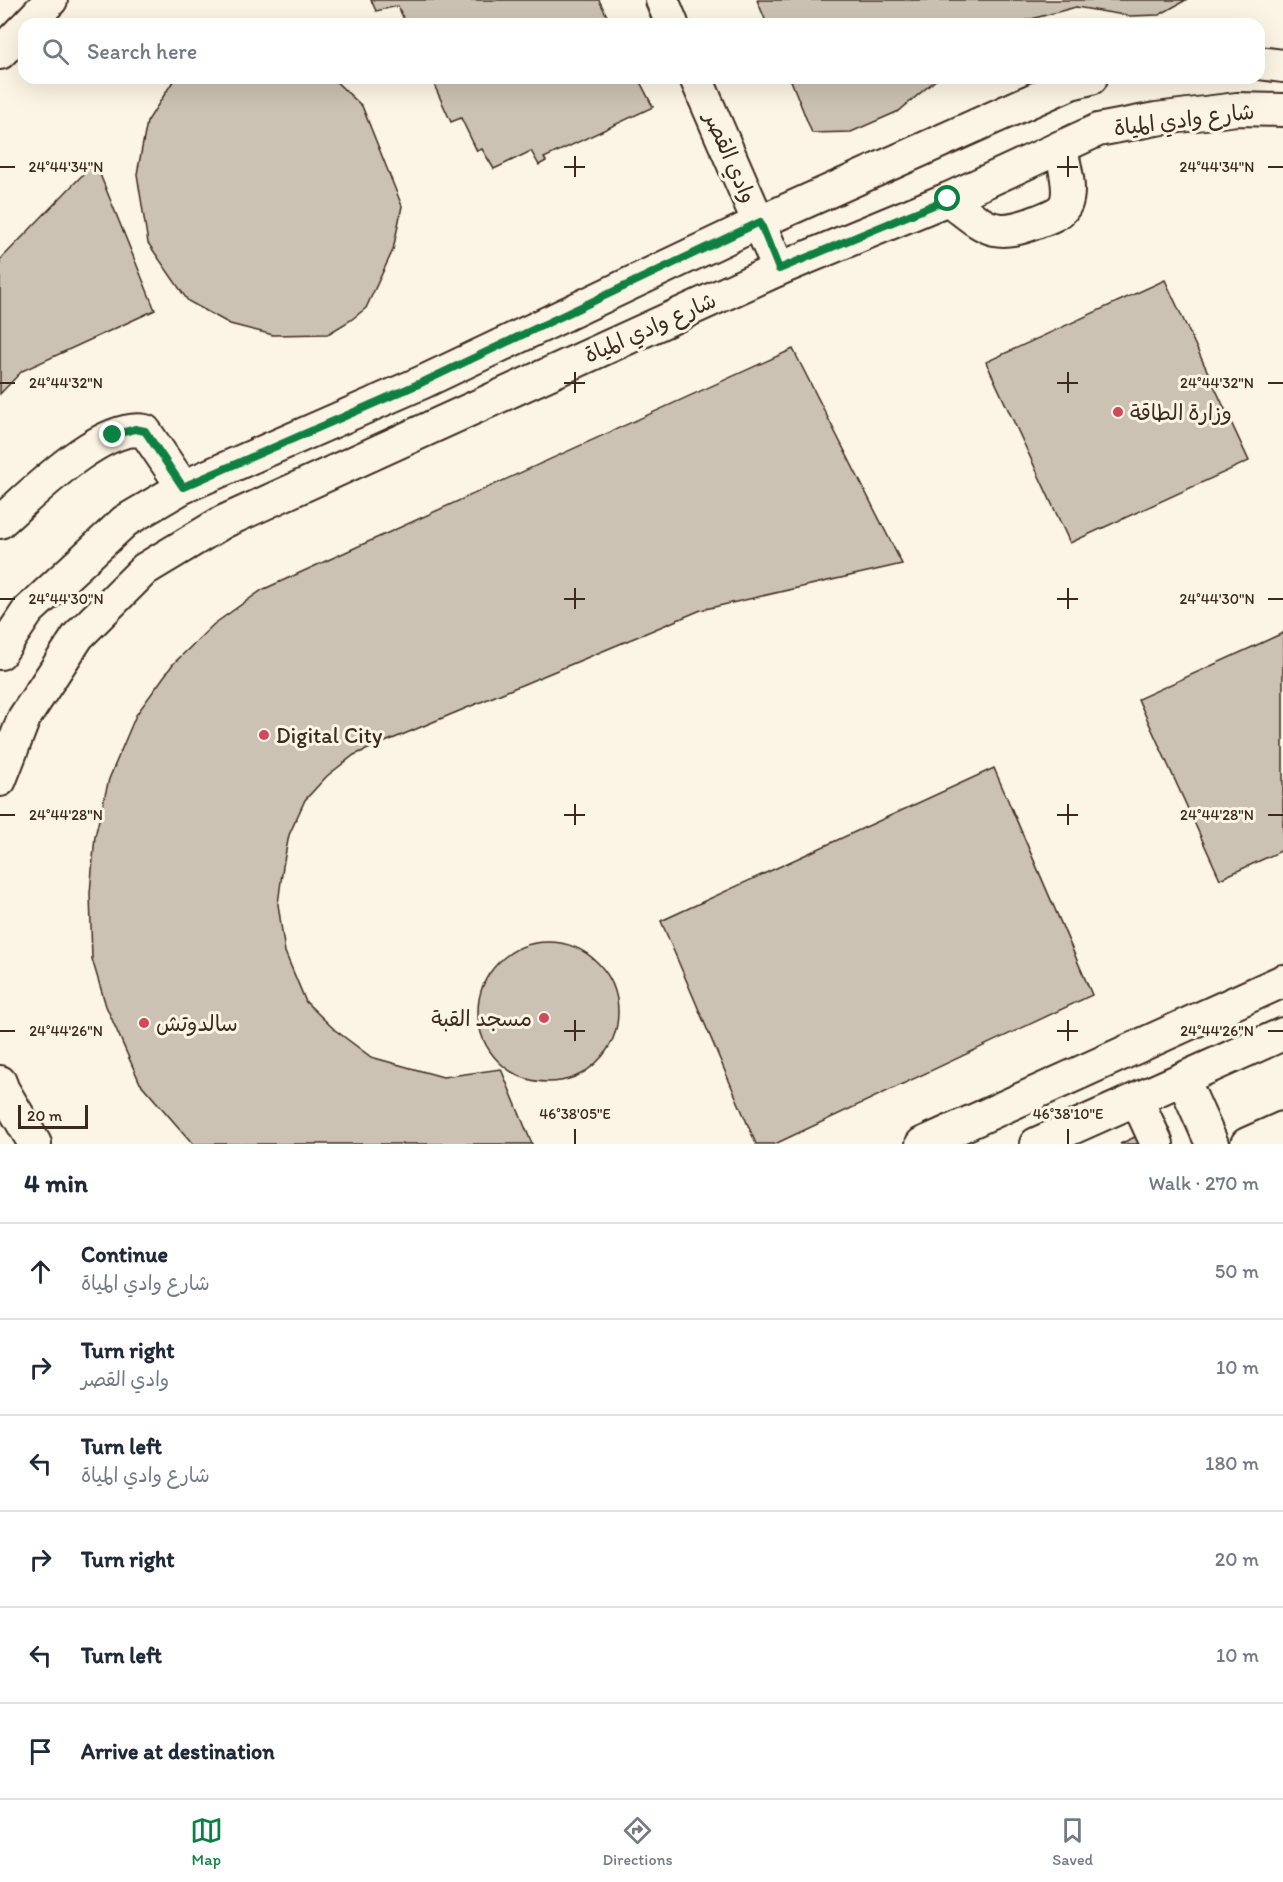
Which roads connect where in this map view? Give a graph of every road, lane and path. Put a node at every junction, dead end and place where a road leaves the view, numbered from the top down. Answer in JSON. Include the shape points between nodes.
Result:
{"nodes":[{"id":1,"x":51,"y":0,"type":"edge"},
{"id":2,"x":662,"y":0,"type":"edge"},
{"id":3,"x":34,"y":18,"type":"edge"},
{"id":4,"x":670,"y":18,"type":"edge"},
{"id":5,"x":18,"y":34,"type":"edge"},
{"id":6,"x":0,"y":53,"type":"edge"},
{"id":7,"x":1265,"y":64,"type":"edge"},
{"id":8,"x":1283,"y":66,"type":"edge"},
{"id":9,"x":699,"y":84,"type":"edge"},
{"id":10,"x":1069,"y":84,"type":"edge"},
{"id":11,"x":1283,"y":110,"type":"edge"},
{"id":12,"x":1061,"y":147,"type":"junction"},
{"id":13,"x":948,"y":199,"type":"junction"},
{"id":14,"x":760,"y":222,"type":"junction"},
{"id":15,"x":779,"y":269,"type":"junction"},
{"id":16,"x":183,"y":487,"type":"junction"},
{"id":17,"x":0,"y":522,"type":"edge"},
{"id":18,"x":0,"y":653,"type":"edge"},
{"id":19,"x":0,"y":780,"type":"edge"},
{"id":20,"x":1283,"y":981,"type":"edge"},
{"id":21,"x":1283,"y":1034,"type":"edge"},
{"id":22,"x":1183,"y":1079,"type":"junction"},
{"id":23,"x":1,"y":1088,"type":"edge"},
{"id":24,"x":1137,"y":1100,"type":"junction"},
{"id":25,"x":1283,"y":1128,"type":"edge"},
{"id":26,"x":35,"y":1144,"type":"edge"},
{"id":27,"x":922,"y":1144,"type":"edge"},
{"id":28,"x":1036,"y":1144,"type":"edge"},
{"id":29,"x":1157,"y":1144,"type":"edge"},
{"id":30,"x":1212,"y":1144,"type":"edge"},
{"id":31,"x":1248,"y":1144,"type":"edge"}],
"edges":[{"from":1,"to":3,"type":"street"},
{"from":2,"to":4,"type":"street"},
{"from":5,"to":6,"type":"street"},
{"from":7,"to":8,"type":"street"},
{"from":9,"to":14,"type":"street","name":"وادي القصر"},
{"from":10,"to":14,"type":"street","name":"شارع وادي المياة"},
{"from":11,"to":12,"type":"street","name":"شارع وادي المياة","via":[[1237,109],[1156,119],[1098,130]]},
{"from":12,"to":13,"type":"street","name":"شارع وادي المياة"},
{"from":12,"to":13,"type":"street","via":[[1068,187],[1066,203],[1058,213],[1002,232],[986,228]]},
{"from":13,"to":15,"type":"street","name":"شارع وادي المياة"},
{"from":14,"to":15,"type":"street","name":"وادي القصر"},
{"from":14,"to":16,"type":"street","name":"شارع وادي المياة","via":[[423,382]]},
{"from":15,"to":19,"type":"street","name":"شارع وادي المياة","via":[[223,522],[145,570],[78,636],[24,718]]},
{"from":16,"to":17,"type":"street","via":[[145,431],[135,429],[113,435],[65,464]]},
{"from":16,"to":18,"type":"street","name":"شارع وادي المياة","via":[[125,521],[28,611]]},
{"from":20,"to":27,"type":"street"},
{"from":21,"to":22,"type":"street"},
{"from":22,"to":24,"type":"street"},
{"from":22,"to":30,"type":"street"},
{"from":23,"to":26,"type":"street"},
{"from":24,"to":28,"type":"street"},
{"from":24,"to":29,"type":"street"},
{"from":25,"to":31,"type":"street"}]}
